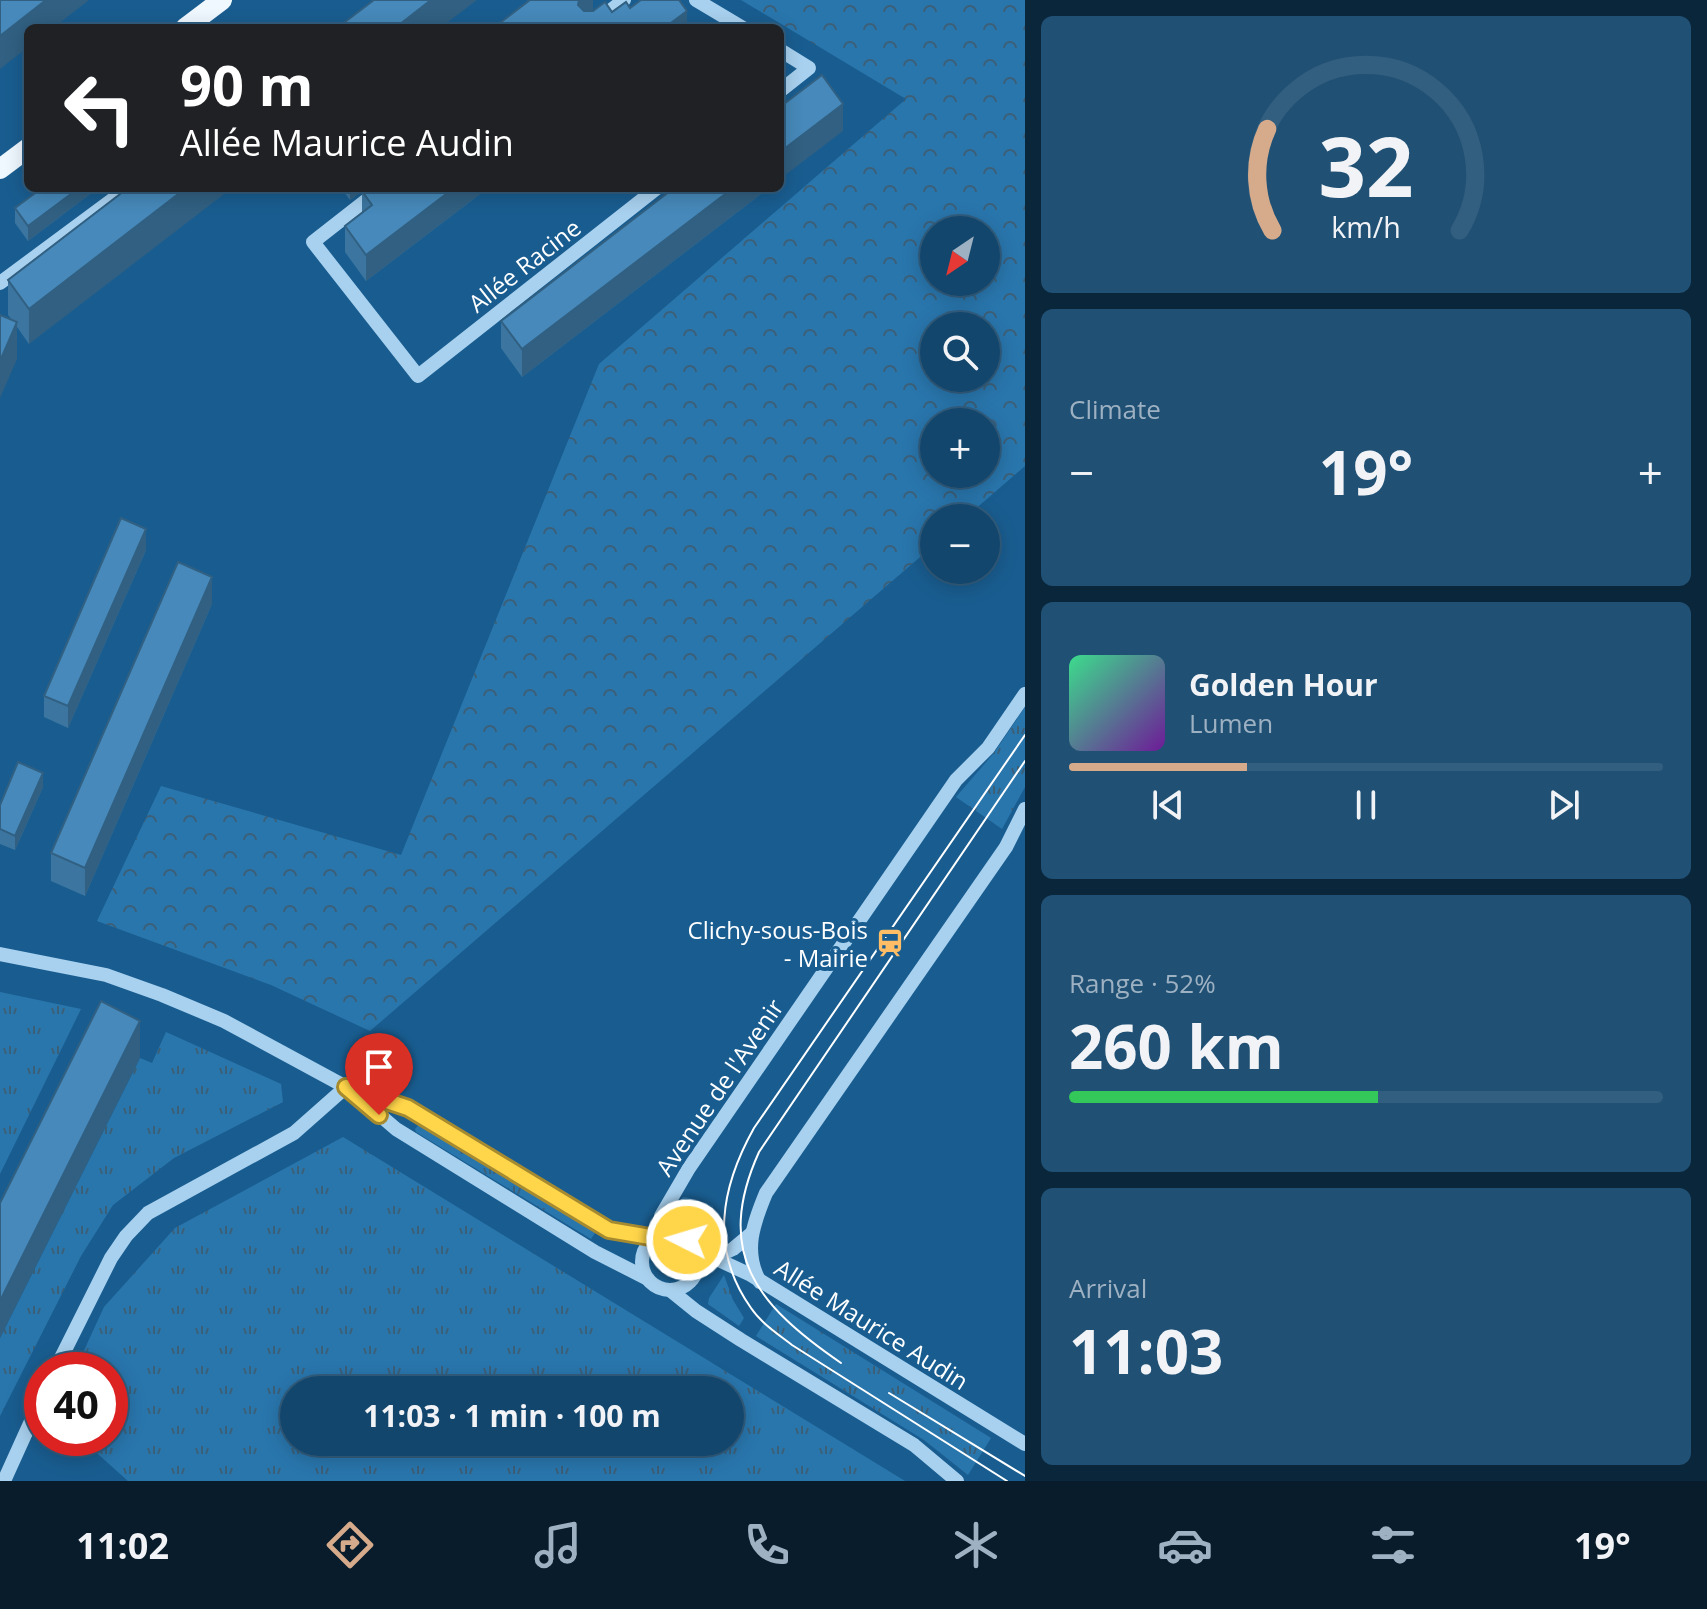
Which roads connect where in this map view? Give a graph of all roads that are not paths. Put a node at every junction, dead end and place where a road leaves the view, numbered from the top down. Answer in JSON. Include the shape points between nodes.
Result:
{"nodes":[{"id":1,"x":222,"y":0,"type":"edge"},
{"id":2,"x":624,"y":0,"type":"edge"},
{"id":3,"x":696,"y":0,"type":"edge"},
{"id":4,"x":190,"y":24,"type":"edge"},
{"id":5,"x":593,"y":24,"type":"edge"},
{"id":6,"x":736,"y":24,"type":"edge"},
{"id":7,"x":784,"y":52,"type":"edge"},
{"id":8,"x":784,"y":88,"type":"edge"},
{"id":9,"x":24,"y":151,"type":"edge"},
{"id":10,"x":0,"y":169,"type":"edge"},
{"id":11,"x":123,"y":192,"type":"edge"},
{"id":12,"x":377,"y":192,"type":"edge"},
{"id":13,"x":652,"y":192,"type":"edge"},
{"id":14,"x":0,"y":283,"type":"edge"},
{"id":15,"x":1025,"y":694,"type":"edge"},
{"id":16,"x":1025,"y":809,"type":"edge"},
{"id":17,"x":0,"y":954,"type":"edge"},
{"id":18,"x":346,"y":1087,"type":"junction"},
{"id":19,"x":751,"y":1234,"type":"junction"},
{"id":20,"x":656,"y":1238,"type":"junction"},
{"id":21,"x":693,"y":1248,"type":"junction"},
{"id":22,"x":715,"y":1258,"type":"junction"},
{"id":23,"x":697,"y":1265,"type":"junction"},
{"id":24,"x":648,"y":1279,"type":"junction"},
{"id":25,"x":760,"y":1282,"type":"junction"},
{"id":26,"x":670,"y":1290,"type":"junction"},
{"id":27,"x":64,"y":1352,"type":"edge"},
{"id":28,"x":24,"y":1437,"type":"edge"},
{"id":29,"x":1025,"y":1444,"type":"edge"},
{"id":30,"x":4,"y":1481,"type":"edge"},
{"id":31,"x":957,"y":1481,"type":"edge"}],
"edges":[{"from":1,"to":4,"type":"main road"},
{"from":2,"to":5,"type":"street"},
{"from":3,"to":6,"type":"street"},
{"from":7,"to":8,"type":"street","via":[[809,68]]},
{"from":9,"to":10,"type":"main road"},
{"from":11,"to":14,"type":"street"},
{"from":12,"to":13,"type":"street","name":"Allée Racine","via":[[313,242],[418,376]]},
{"from":15,"to":20,"type":"street","name":"Avenue de l'Avenir","via":[[988,748],[949,791],[689,1168],[661,1216]]},
{"from":16,"to":19,"type":"street","via":[[1006,847],[778,1173]]},
{"from":17,"to":18,"type":"street","via":[[106,975],[162,995],[224,1021]]},
{"from":18,"to":20,"type":"street","via":[[408,1108],[609,1230]]},
{"from":18,"to":24,"type":"street","via":[[396,1129]]},
{"from":18,"to":27,"type":"street","via":[[294,1133],[148,1213],[111,1258]]},
{"from":19,"to":22,"type":"street"},
{"from":19,"to":25,"type":"street","via":[[752,1268]]},
{"from":20,"to":21,"type":"street","via":[[677,1235]]},
{"from":20,"to":24,"type":"street","via":[[643,1253]]},
{"from":21,"to":22,"type":"street","name":"Allée Maurice Audin"},
{"from":21,"to":23,"type":"street"},
{"from":22,"to":23,"type":"street"},
{"from":22,"to":25,"type":"street","name":"Allée Maurice Audin"},
{"from":23,"to":26,"type":"street","via":[[687,1285]]},
{"from":24,"to":26,"type":"street"},
{"from":25,"to":29,"type":"street","name":"Allée Maurice Audin"},
{"from":26,"to":31,"type":"street","via":[[741,1340],[914,1445]]},
{"from":28,"to":30,"type":"street"}]}
